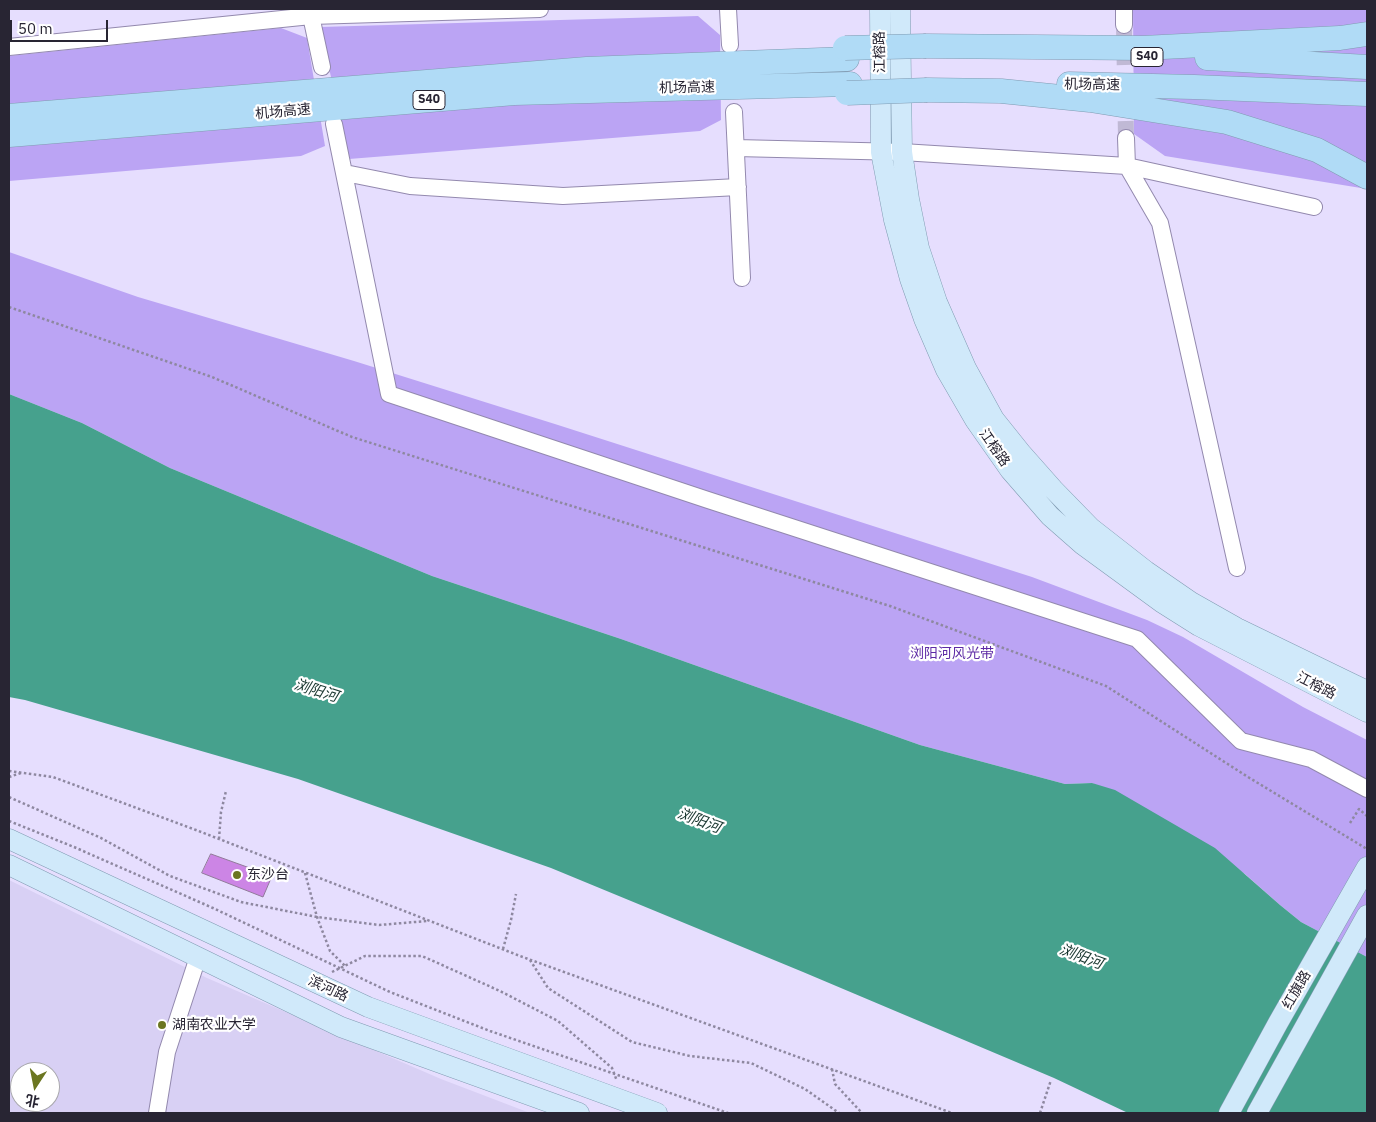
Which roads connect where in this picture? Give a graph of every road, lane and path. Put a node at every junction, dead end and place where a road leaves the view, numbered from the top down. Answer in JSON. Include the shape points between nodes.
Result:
{"nodes":[{"id":1,"x":540,"y":9,"type":"edge"},
{"id":2,"x":728,"y":9,"type":"edge"},
{"id":3,"x":880,"y":9,"type":"edge"},
{"id":4,"x":900,"y":9,"type":"edge"},
{"id":5,"x":311,"y":16,"type":"junction"},
{"id":6,"x":1367,"y":34,"type":"edge"},
{"id":7,"x":730,"y":45,"type":"dead end"},
{"id":8,"x":9,"y":47,"type":"edge"},
{"id":9,"x":1367,"y":65,"type":"edge"},
{"id":10,"x":322,"y":67,"type":"dead end"},
{"id":11,"x":926,"y":69,"type":"junction"},
{"id":12,"x":1367,"y":94,"type":"edge"},
{"id":13,"x":734,"y":112,"type":"dead end"},
{"id":14,"x":9,"y":116,"type":"edge"},
{"id":15,"x":334,"y":124,"type":"dead end"},
{"id":16,"x":9,"y":135,"type":"edge"},
{"id":17,"x":1126,"y":138,"type":"tunnel mouth"},
{"id":18,"x":736,"y":148,"type":"junction"},
{"id":19,"x":881,"y":152,"type":"junction"},
{"id":20,"x":902,"y":152,"type":"junction"},
{"id":21,"x":1127,"y":166,"type":"junction"},
{"id":22,"x":345,"y":173,"type":"junction"},
{"id":23,"x":1367,"y":177,"type":"edge"},
{"id":24,"x":738,"y":187,"type":"junction"},
{"id":25,"x":1314,"y":207,"type":"dead end"},
{"id":26,"x":742,"y":278,"type":"dead end"},
{"id":27,"x":9,"y":307,"type":"edge"},
{"id":28,"x":1237,"y":568,"type":"dead end"},
{"id":29,"x":1367,"y":691,"type":"edge"},
{"id":30,"x":1367,"y":712,"type":"edge"},
{"id":31,"x":9,"y":771,"type":"edge"},
{"id":32,"x":22,"y":772,"type":"junction"},
{"id":33,"x":9,"y":777,"type":"edge"},
{"id":34,"x":1367,"y":789,"type":"edge"},
{"id":35,"x":226,"y":791,"type":"dead end"},
{"id":36,"x":9,"y":797,"type":"edge"},
{"id":37,"x":1367,"y":816,"type":"edge"},
{"id":38,"x":9,"y":821,"type":"edge"},
{"id":39,"x":1350,"y":823,"type":"dead end"},
{"id":40,"x":9,"y":839,"type":"edge"},
{"id":41,"x":219,"y":839,"type":"junction"},
{"id":42,"x":1367,"y":849,"type":"edge"},
{"id":43,"x":9,"y":865,"type":"edge"},
{"id":44,"x":1367,"y":867,"type":"edge"},
{"id":45,"x":304,"y":872,"type":"junction"},
{"id":46,"x":516,"y":894,"type":"dead end"},
{"id":47,"x":1367,"y":915,"type":"edge"},
{"id":48,"x":317,"y":917,"type":"junction"},
{"id":49,"x":430,"y":921,"type":"junction"},
{"id":50,"x":503,"y":949,"type":"junction"},
{"id":51,"x":198,"y":958,"type":"junction"},
{"id":52,"x":530,"y":959,"type":"junction"},
{"id":53,"x":345,"y":966,"type":"junction"},
{"id":54,"x":341,"y":968,"type":"junction"},
{"id":55,"x":312,"y":982,"type":"junction"},
{"id":56,"x":832,"y":1069,"type":"junction"},
{"id":57,"x":614,"y":1073,"type":"junction"},
{"id":58,"x":1051,"y":1080,"type":"dead end"},
{"id":59,"x":624,"y":1101,"type":"junction"},
{"id":60,"x":157,"y":1113,"type":"edge"},
{"id":61,"x":579,"y":1113,"type":"edge"},
{"id":62,"x":658,"y":1113,"type":"edge"},
{"id":63,"x":728,"y":1113,"type":"edge"},
{"id":64,"x":839,"y":1113,"type":"edge"},
{"id":65,"x":862,"y":1113,"type":"edge"},
{"id":66,"x":952,"y":1113,"type":"edge"},
{"id":67,"x":1040,"y":1113,"type":"edge"},
{"id":68,"x":1229,"y":1113,"type":"edge"},
{"id":69,"x":1257,"y":1113,"type":"edge"}],
"edges":[{"from":1,"to":5,"type":"street"},
{"from":2,"to":7,"type":"street"},
{"from":3,"to":19,"type":"main road","name":"江榕路"},
{"from":4,"to":20,"type":"main road","name":"江榕路"},
{"from":5,"to":8,"type":"street"},
{"from":5,"to":10,"type":"street"},
{"from":6,"to":11,"type":"highway","via":[[1143,48]]},
{"from":9,"to":11,"type":"highway","name":"机场高速","number":"S40","via":[[1177,56]]},
{"from":11,"to":12,"type":"highway","name":"机场高速","number":"S40","via":[[1194,87]]},
{"from":11,"to":14,"type":"highway","name":"机场高速","number":"S40","via":[[846,53],[753,62],[587,69]]},
{"from":11,"to":16,"type":"highway","name":"机场高速","number":"S40","via":[[849,89],[514,92]]},
{"from":11,"to":23,"type":"highway","via":[[1001,91],[1090,100],[1227,122],[1317,150]]},
{"from":13,"to":18,"type":"street"},
{"from":15,"to":22,"type":"street"},
{"from":17,"to":21,"type":"street"},
{"from":18,"to":19,"type":"street"},
{"from":18,"to":24,"type":"street"},
{"from":19,"to":20,"type":"street"},
{"from":19,"to":30,"type":"main road","name":"江榕路","via":[[894,220],[924,319],[946,370],[975,420],[1010,470],[1050,516],[1083,545],[1160,602],[1199,626]]},
{"from":20,"to":21,"type":"street"},
{"from":20,"to":29,"type":"main road","name":"江榕路","via":[[919,248],[937,302],[966,368],[994,419],[1022,454],[1091,528],[1191,602]]},
{"from":21,"to":25,"type":"street"},
{"from":21,"to":28,"type":"street","via":[[1160,223]]},
{"from":22,"to":24,"type":"street","via":[[410,186],[563,196]]},
{"from":22,"to":34,"type":"street","via":[[389,394],[1138,639],[1240,742],[1311,759]]},
{"from":24,"to":26,"type":"street"},
{"from":27,"to":42,"type":"path","via":[[212,377],[352,437],[890,606],[1106,686]]},
{"from":31,"to":32,"type":"path"},
{"from":32,"to":33,"type":"path"},
{"from":32,"to":41,"type":"path","via":[[53,777]]},
{"from":35,"to":41,"type":"path"},
{"from":36,"to":48,"type":"path","via":[[101,838],[170,876],[241,902]]},
{"from":37,"to":39,"type":"path","via":[[1359,809]]},
{"from":38,"to":54,"type":"path","via":[[131,871]]},
{"from":40,"to":55,"type":"main road","name":"滨河路"},
{"from":41,"to":45,"type":"path"},
{"from":43,"to":51,"type":"main road","name":"滨河路"},
{"from":44,"to":68,"type":"main road","name":"红旗路"},
{"from":45,"to":48,"type":"path"},
{"from":45,"to":49,"type":"path"},
{"from":46,"to":50,"type":"path"},
{"from":47,"to":69,"type":"main road","name":"红旗路"},
{"from":48,"to":49,"type":"path","via":[[379,925]]},
{"from":48,"to":53,"type":"path","via":[[330,951]]},
{"from":49,"to":50,"type":"path"},
{"from":50,"to":52,"type":"path"},
{"from":51,"to":60,"type":"street","via":[[167,1052]]},
{"from":51,"to":61,"type":"main road","name":"滨河路","via":[[341,1026]]},
{"from":52,"to":56,"type":"path"},
{"from":52,"to":64,"type":"path","via":[[548,988],[632,1042],[690,1056],[751,1062],[805,1089]]},
{"from":53,"to":54,"type":"path"},
{"from":53,"to":57,"type":"path","via":[[365,956],[422,956],[558,1021]]},
{"from":54,"to":55,"type":"path"},
{"from":54,"to":57,"type":"path","via":[[390,992],[490,1031]]},
{"from":55,"to":59,"type":"main road","name":"滨河路","via":[[368,1007]]},
{"from":56,"to":65,"type":"path","via":[[835,1084]]},
{"from":56,"to":66,"type":"path"},
{"from":57,"to":59,"type":"path"},
{"from":57,"to":63,"type":"path"},
{"from":58,"to":67,"type":"path"},
{"from":59,"to":62,"type":"main road","name":"滨河路"}]}
